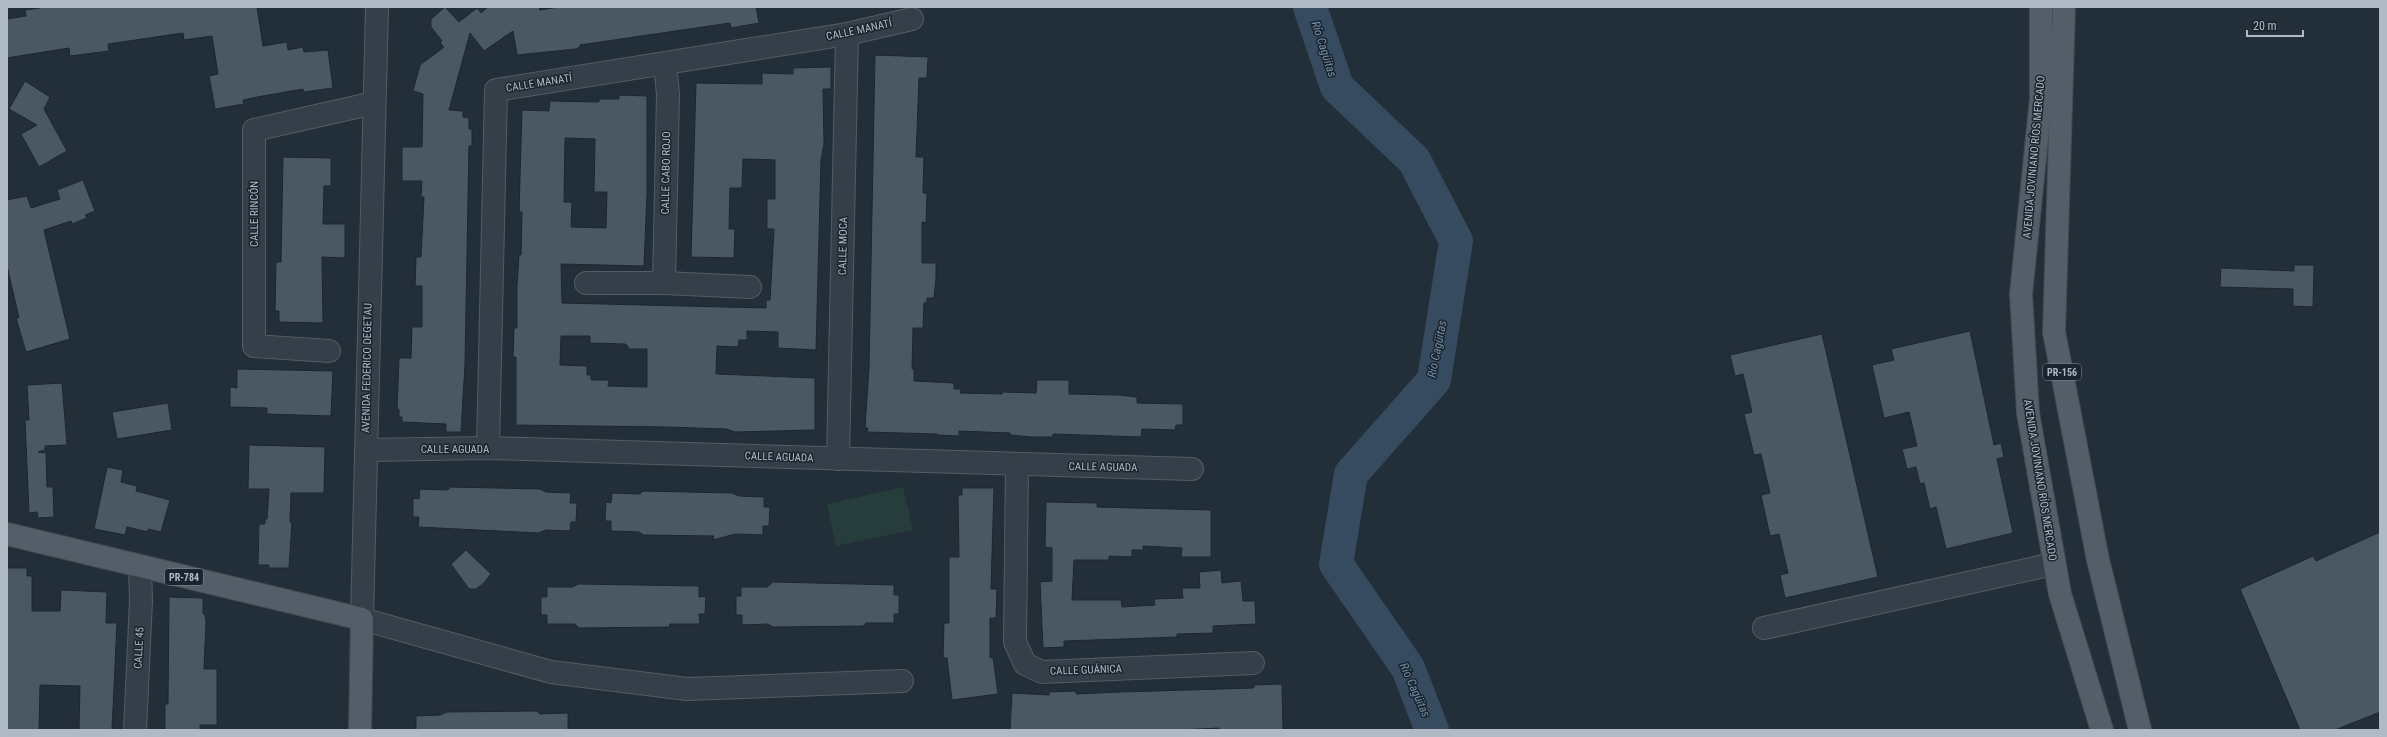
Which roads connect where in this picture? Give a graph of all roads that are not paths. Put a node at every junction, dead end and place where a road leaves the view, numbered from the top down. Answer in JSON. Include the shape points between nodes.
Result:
{"nodes":[{"id":1,"x":377,"y":7,"type":"edge"},
{"id":2,"x":2041,"y":7,"type":"edge"},
{"id":3,"x":2064,"y":7,"type":"edge"},
{"id":4,"x":912,"y":19,"type":"dead end"},
{"id":5,"x":847,"y":34,"type":"junction"},
{"id":6,"x":665,"y":64,"type":"junction"},
{"id":7,"x":374,"y":103,"type":"junction"},
{"id":8,"x":586,"y":283,"type":"dead end"},
{"id":9,"x":664,"y":283,"type":"junction"},
{"id":10,"x":750,"y":287,"type":"dead end"},
{"id":11,"x":329,"y":351,"type":"dead end"},
{"id":12,"x":488,"y":448,"type":"junction"},
{"id":13,"x":366,"y":450,"type":"junction"},
{"id":14,"x":838,"y":459,"type":"junction"},
{"id":15,"x":1017,"y":465,"type":"junction"},
{"id":16,"x":1192,"y":469,"type":"dead end"},
{"id":17,"x":7,"y":534,"type":"edge"},
{"id":18,"x":2053,"y":564,"type":"junction"},
{"id":19,"x":140,"y":566,"type":"junction"},
{"id":20,"x":362,"y":619,"type":"junction"},
{"id":21,"x":1764,"y":628,"type":"dead end"},
{"id":22,"x":1253,"y":663,"type":"dead end"},
{"id":23,"x":902,"y":681,"type":"dead end"},
{"id":24,"x":135,"y":730,"type":"edge"},
{"id":25,"x":360,"y":730,"type":"edge"},
{"id":26,"x":2102,"y":730,"type":"edge"},
{"id":27,"x":2140,"y":730,"type":"edge"}],
"edges":[{"from":1,"to":7,"type":"street","name":"AVENIDA FEDERICO DEGETAU"},
{"from":2,"to":18,"type":"main road","name":"AVENIDA JOVINIANO RÍOS MERCADO","via":[[2041,99],[2021,294],[2028,413]]},
{"from":3,"to":27,"type":"main road","name":"AVENIDA JOVINIANO RÍOS MERCADO","number":"PR-156","via":[[2054,332],[2098,560]]},
{"from":4,"to":5,"type":"street","name":"CALLE MANATÍ"},
{"from":5,"to":6,"type":"street","name":"CALLE MANATÍ"},
{"from":5,"to":14,"type":"street","name":"CALLE MOCA"},
{"from":6,"to":9,"type":"street","name":"CALLE CABO ROJO","via":[[668,94]]},
{"from":6,"to":12,"type":"street","name":"CALLE MANATÍ","via":[[496,90]]},
{"from":7,"to":11,"type":"street","name":"CALLE RINCÓN","via":[[254,130],[254,346]]},
{"from":7,"to":13,"type":"street","name":"AVENIDA FEDERICO DEGETAU"},
{"from":8,"to":9,"type":"street"},
{"from":9,"to":10,"type":"street"},
{"from":12,"to":13,"type":"street","name":"CALLE AGUADA"},
{"from":12,"to":14,"type":"street","name":"CALLE AGUADA"},
{"from":13,"to":20,"type":"street","name":"AVENIDA FEDERICO DEGETAU"},
{"from":14,"to":15,"type":"street","name":"CALLE AGUADA"},
{"from":15,"to":16,"type":"street","name":"CALLE AGUADA"},
{"from":15,"to":22,"type":"street","name":"CALLE GUÁNICA","via":[[1015,642],[1025,664],[1042,672]]},
{"from":17,"to":19,"type":"main road","name":"PR-784","number":"PR-784"},
{"from":18,"to":21,"type":"street"},
{"from":18,"to":26,"type":"main road","name":"AVENIDA JOVINIANO RÍOS MERCADO"},
{"from":19,"to":20,"type":"main road","name":"PR-784","number":"PR-784"},
{"from":19,"to":24,"type":"street","name":"CALLE 45","via":[[141,601]]},
{"from":20,"to":23,"type":"street","via":[[551,672],[687,689]]},
{"from":20,"to":25,"type":"main road","name":"AVENIDA FEDERICO DEGETAU"}]}
